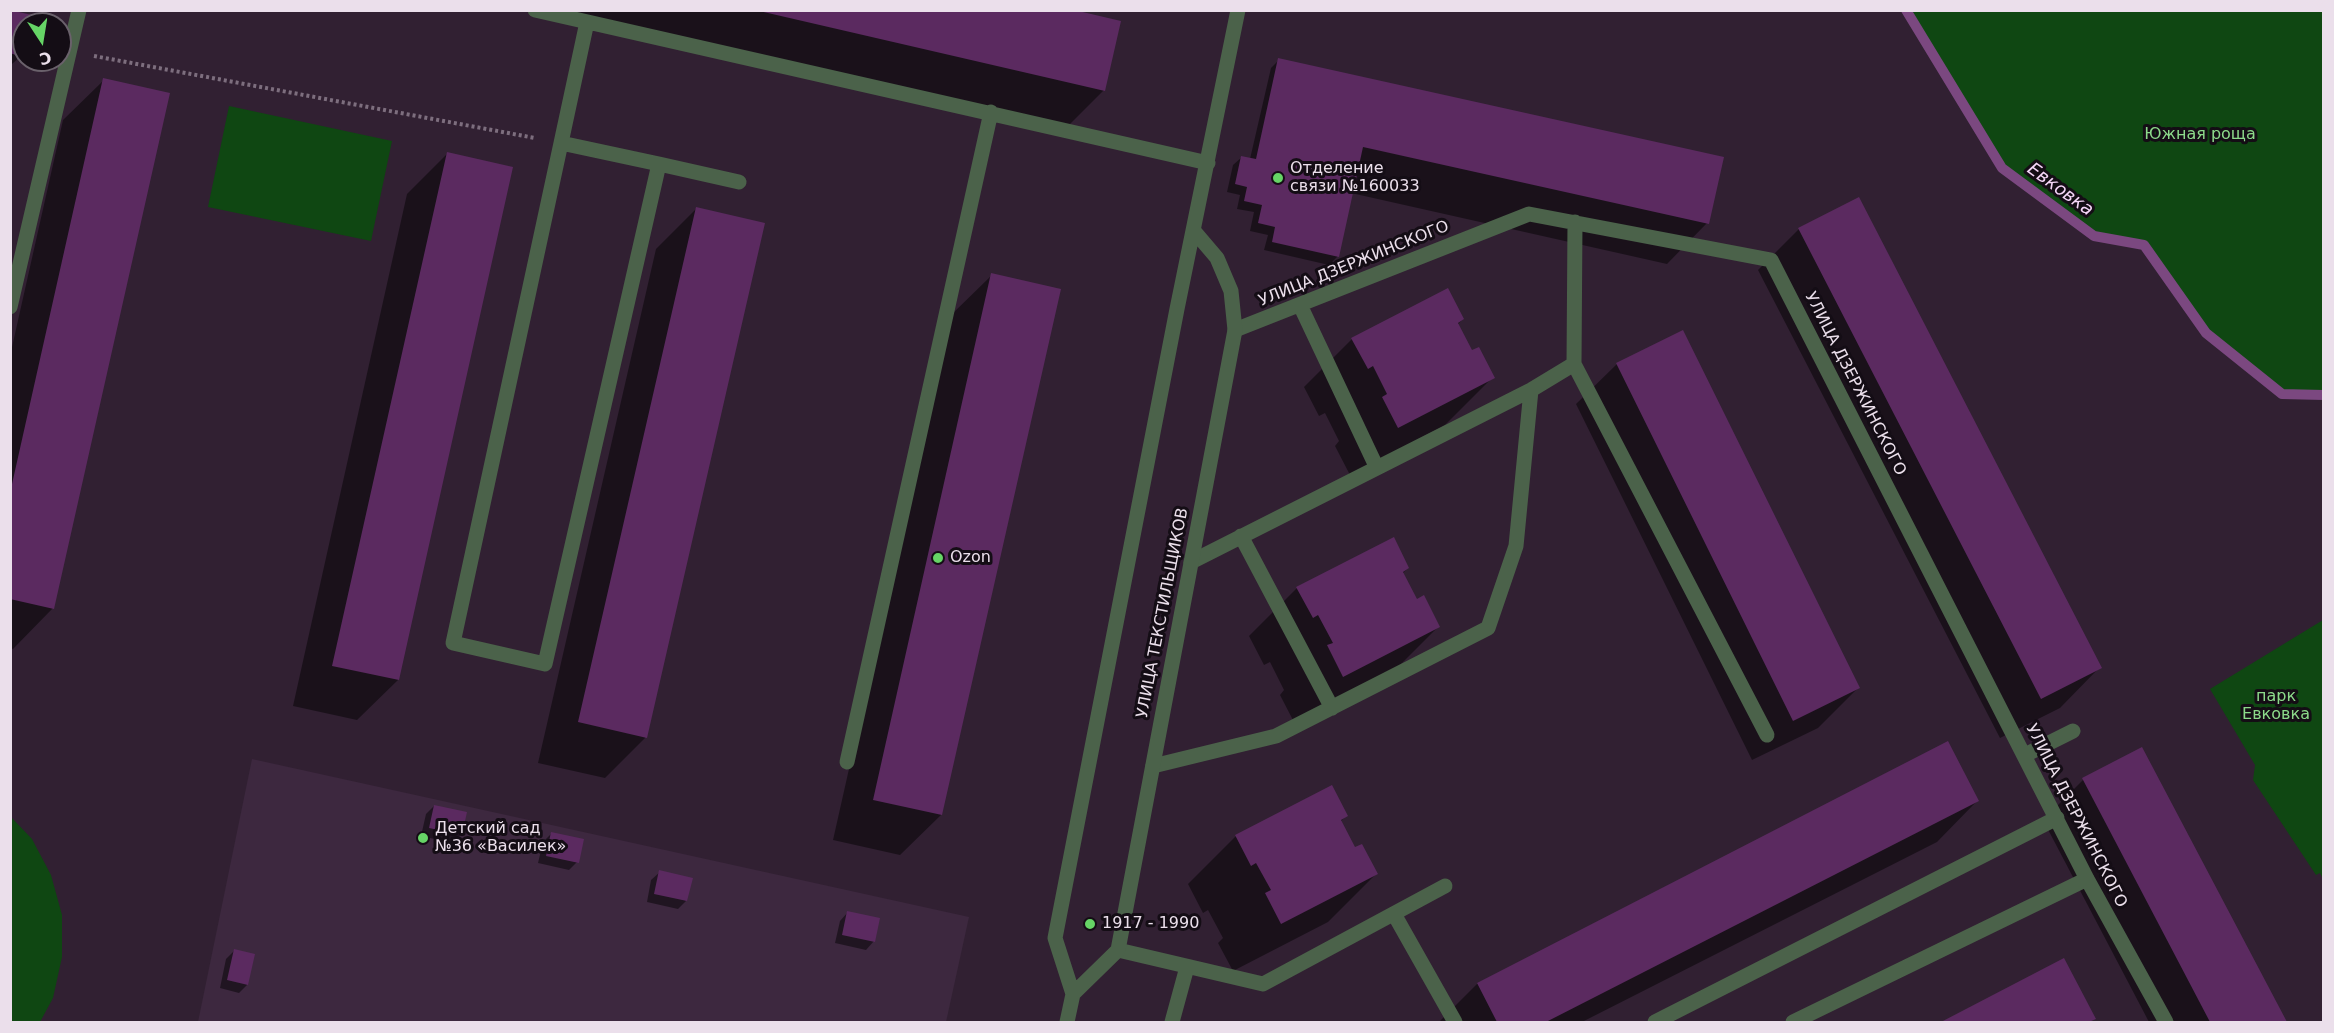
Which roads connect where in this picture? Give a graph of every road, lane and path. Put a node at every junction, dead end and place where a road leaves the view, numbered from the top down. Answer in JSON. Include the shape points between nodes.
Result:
{"nodes":[{"id":1,"x":79,"y":10,"type":"edge"},
{"id":2,"x":535,"y":10,"type":"edge"},
{"id":3,"x":1238,"y":10,"type":"edge"},
{"id":4,"x":587,"y":22,"type":"junction"},
{"id":5,"x":72,"y":43,"type":"edge"},
{"id":6,"x":72,"y":52,"type":"edge"},
{"id":7,"x":65,"y":72,"type":"edge"},
{"id":8,"x":991,"y":112,"type":"junction"},
{"id":9,"x":561,"y":143,"type":"junction"},
{"id":10,"x":1208,"y":163,"type":"junction"},
{"id":11,"x":659,"y":164,"type":"junction"},
{"id":12,"x":739,"y":182,"type":"dead end"},
{"id":13,"x":1575,"y":222,"type":"junction"},
{"id":14,"x":1194,"y":231,"type":"junction"},
{"id":15,"x":1300,"y":305,"type":"junction"},
{"id":16,"x":10,"y":307,"type":"edge"},
{"id":17,"x":1235,"y":330,"type":"junction"},
{"id":18,"x":1574,"y":364,"type":"junction"},
{"id":19,"x":1531,"y":390,"type":"junction"},
{"id":20,"x":1376,"y":466,"type":"junction"},
{"id":21,"x":1241,"y":536,"type":"junction"},
{"id":22,"x":1191,"y":562,"type":"junction"},
{"id":23,"x":1332,"y":708,"type":"junction"},
{"id":24,"x":2073,"y":730,"type":"dead end"},
{"id":25,"x":1767,"y":735,"type":"dead end"},
{"id":26,"x":2025,"y":755,"type":"junction"},
{"id":27,"x":847,"y":762,"type":"dead end"},
{"id":28,"x":1152,"y":766,"type":"junction"},
{"id":29,"x":2057,"y":818,"type":"junction"},
{"id":30,"x":2087,"y":879,"type":"junction"},
{"id":31,"x":1445,"y":886,"type":"dead end"},
{"id":32,"x":1394,"y":914,"type":"junction"},
{"id":33,"x":1118,"y":950,"type":"junction"},
{"id":34,"x":1187,"y":967,"type":"junction"},
{"id":35,"x":1073,"y":994,"type":"junction"},
{"id":36,"x":2162,"y":1021,"type":"edge"},
{"id":37,"x":1067,"y":1023,"type":"edge"},
{"id":38,"x":1172,"y":1023,"type":"edge"},
{"id":39,"x":1455,"y":1023,"type":"edge"},
{"id":40,"x":1655,"y":1023,"type":"edge"},
{"id":41,"x":1793,"y":1023,"type":"edge"}],
"edges":[{"from":1,"to":5,"type":"street"},
{"from":2,"to":4,"type":"street"},
{"from":3,"to":10,"type":"street"},
{"from":4,"to":8,"type":"street"},
{"from":4,"to":9,"type":"street"},
{"from":6,"to":9,"type":"path"},
{"from":7,"to":16,"type":"street"},
{"from":8,"to":10,"type":"street"},
{"from":8,"to":27,"type":"street"},
{"from":9,"to":11,"type":"street"},
{"from":9,"to":11,"type":"street","via":[[453,643],[545,664]]},
{"from":10,"to":14,"type":"street"},
{"from":11,"to":12,"type":"street"},
{"from":13,"to":15,"type":"street","name":"УЛИЦА ДЗЕРЖИНСКОГО","via":[[1529,214]]},
{"from":13,"to":18,"type":"street"},
{"from":13,"to":26,"type":"street","name":"УЛИЦА ДЗЕРЖИНСКОГО","via":[[1771,260]]},
{"from":14,"to":17,"type":"street","name":"УЛИЦА ТЕКСТИЛЬЩИКОВ","via":[[1217,258],[1232,291]]},
{"from":14,"to":35,"type":"street","via":[[1055,938]]},
{"from":15,"to":17,"type":"street","name":"УЛИЦА ДЗЕРЖИНСКОГО"},
{"from":15,"to":20,"type":"street"},
{"from":17,"to":22,"type":"street","name":"УЛИЦА ТЕКСТИЛЬЩИКОВ"},
{"from":18,"to":19,"type":"street"},
{"from":18,"to":25,"type":"street"},
{"from":19,"to":20,"type":"street"},
{"from":19,"to":23,"type":"street","via":[[1516,546],[1488,628]]},
{"from":20,"to":21,"type":"street"},
{"from":21,"to":22,"type":"street"},
{"from":21,"to":23,"type":"street"},
{"from":22,"to":28,"type":"street","name":"УЛИЦА ТЕКСТИЛЬЩИКОВ"},
{"from":23,"to":28,"type":"street","via":[[1276,736]]},
{"from":24,"to":26,"type":"street"},
{"from":26,"to":29,"type":"street","name":"УЛИЦА ДЗЕРЖИНСКОГО"},
{"from":28,"to":33,"type":"street","name":"УЛИЦА ТЕКСТИЛЬЩИКОВ"},
{"from":29,"to":30,"type":"street","name":"УЛИЦА ДЗЕРЖИНСКОГО"},
{"from":29,"to":40,"type":"street"},
{"from":30,"to":36,"type":"street","name":"УЛИЦА ДЗЕРЖИНСКОГО"},
{"from":30,"to":41,"type":"street"},
{"from":31,"to":32,"type":"street"},
{"from":32,"to":34,"type":"street","via":[[1263,984]]},
{"from":32,"to":39,"type":"street"},
{"from":33,"to":34,"type":"street"},
{"from":33,"to":35,"type":"street"},
{"from":34,"to":38,"type":"street"},
{"from":35,"to":37,"type":"street"}]}
